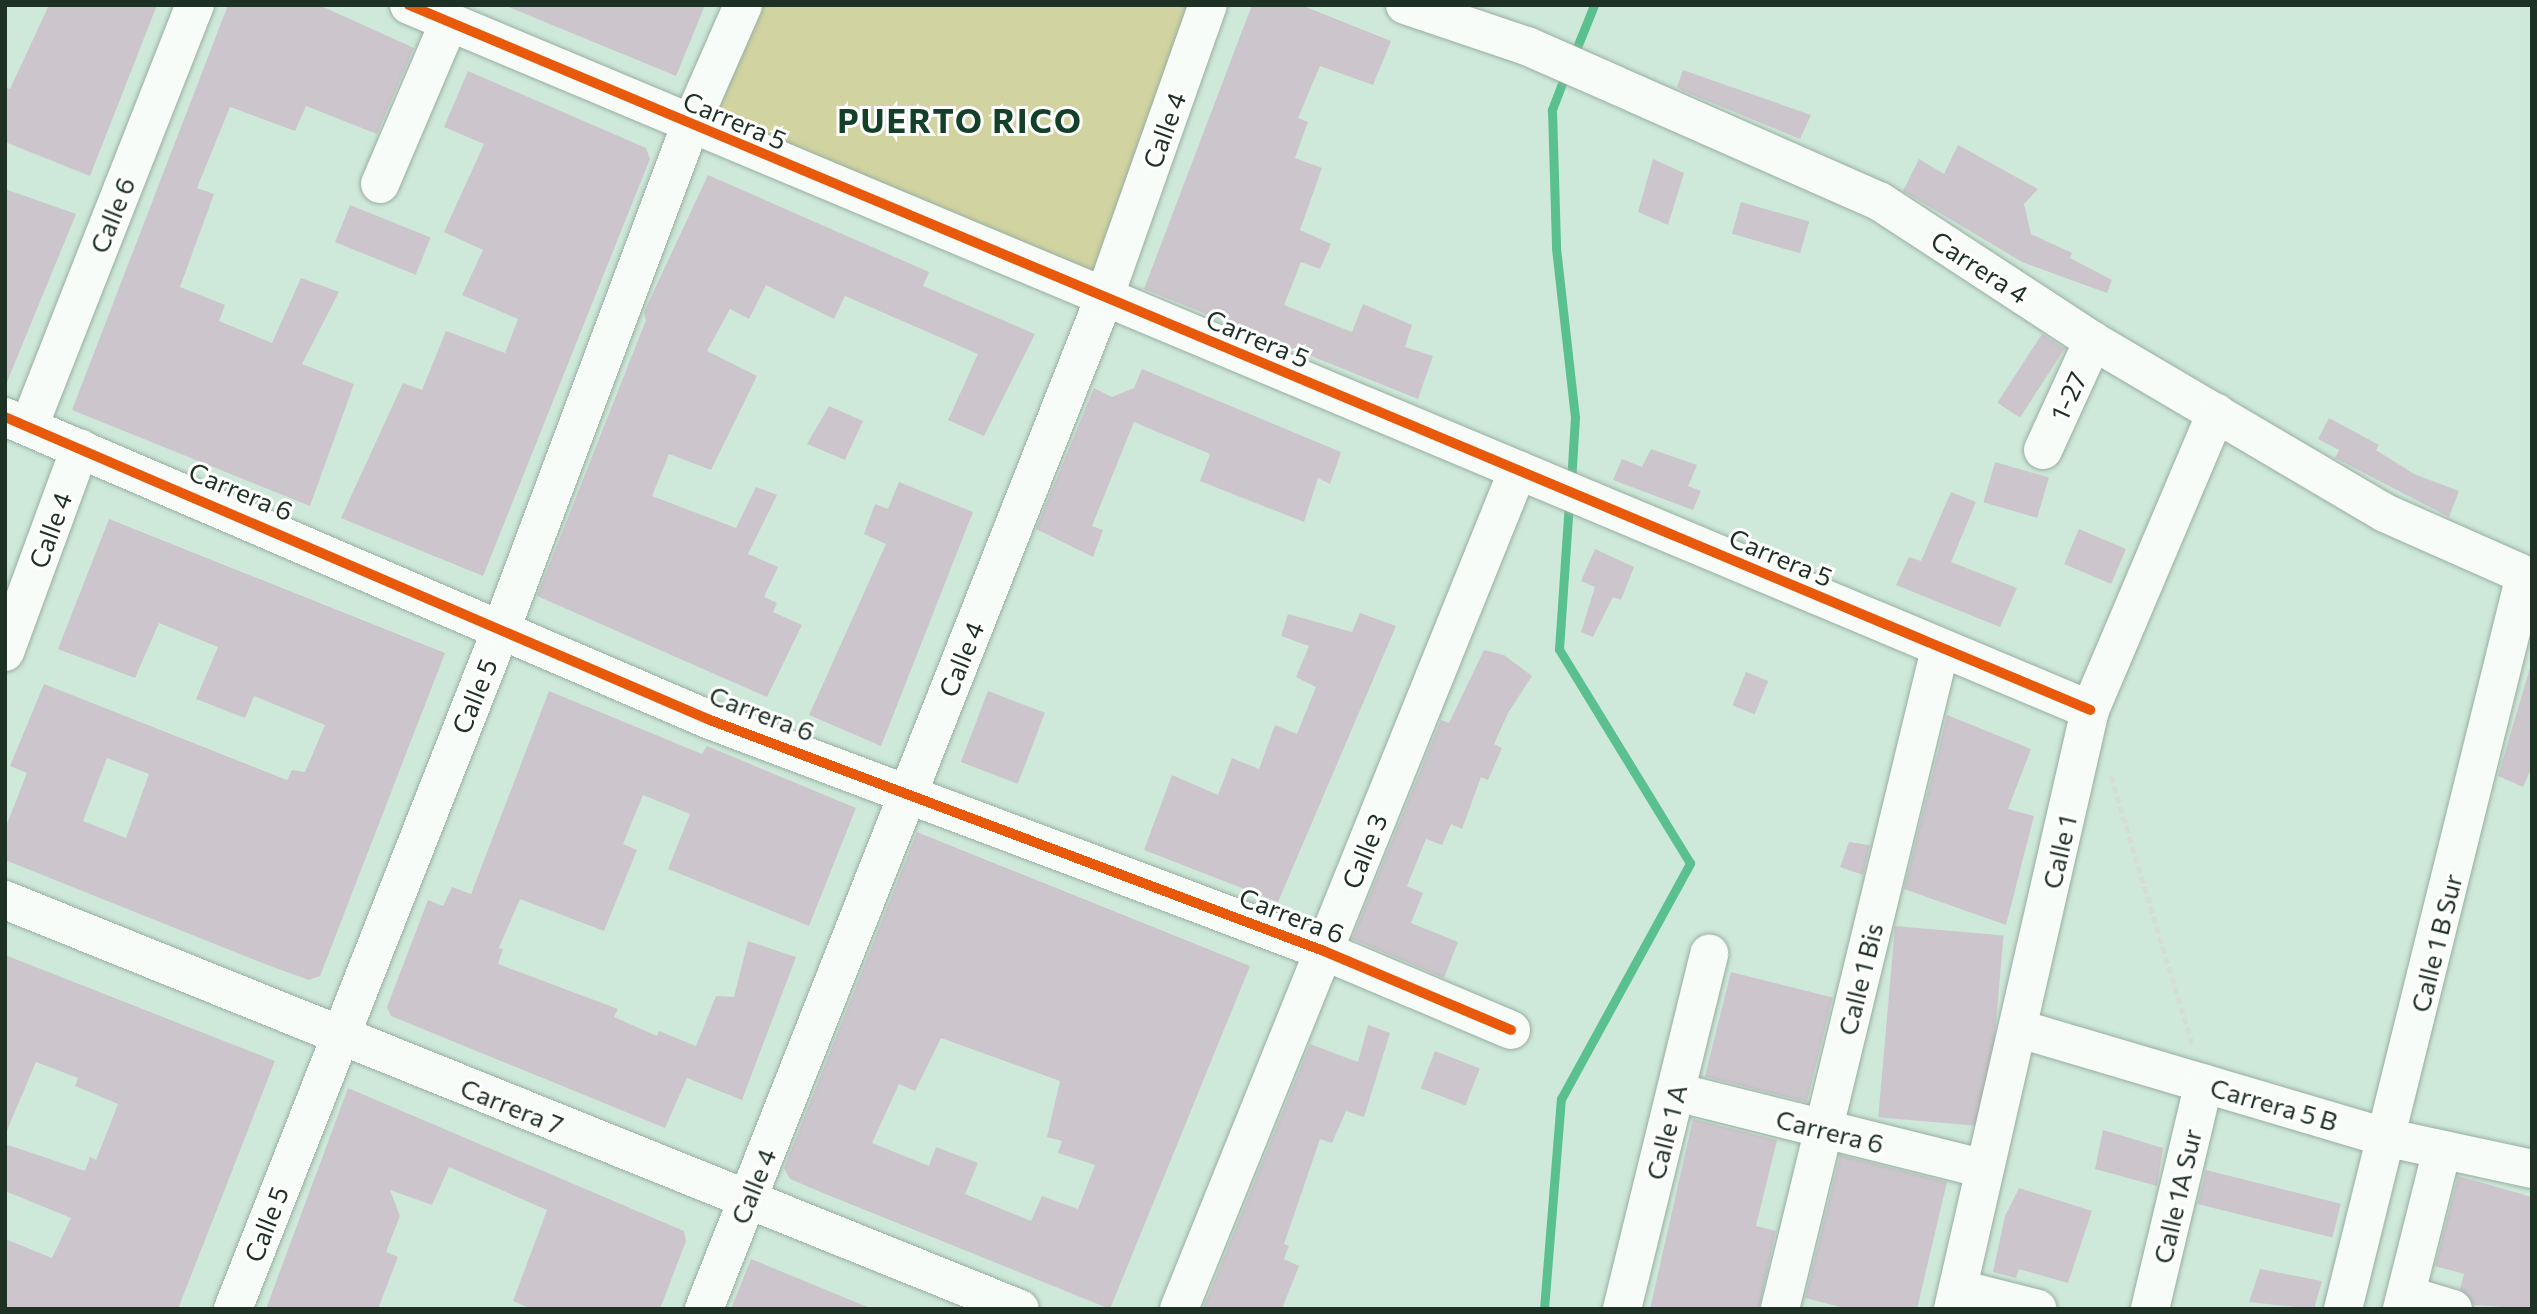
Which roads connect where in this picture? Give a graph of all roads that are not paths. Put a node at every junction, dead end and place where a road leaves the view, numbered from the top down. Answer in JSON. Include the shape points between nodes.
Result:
{"nodes":[{"id":1,"x":195,"y":5,"type":"edge"},
{"id":2,"x":409,"y":5,"type":"edge"},
{"id":3,"x":743,"y":5,"type":"edge"},
{"id":4,"x":1208,"y":5,"type":"edge"},
{"id":5,"x":1405,"y":5,"type":"edge"},
{"id":6,"x":449,"y":22,"type":"junction"},
{"id":7,"x":690,"y":126,"type":"junction"},
{"id":8,"x":380,"y":184,"type":"dead end"},
{"id":9,"x":1104,"y":298,"type":"junction"},
{"id":10,"x":2094,"y":341,"type":"junction"},
{"id":11,"x":2216,"y":412,"type":"junction"},
{"id":12,"x":17,"y":421,"type":"edge"},
{"id":13,"x":80,"y":448,"type":"junction"},
{"id":14,"x":2043,"y":450,"type":"dead end"},
{"id":15,"x":1532,"y":476,"type":"junction"},
{"id":16,"x":2528,"y":577,"type":"edge"},
{"id":17,"x":502,"y":626,"type":"junction"},
{"id":18,"x":1940,"y":649,"type":"junction"},
{"id":19,"x":5,"y":652,"type":"edge"},
{"id":20,"x":2091,"y":710,"type":"junction"},
{"id":21,"x":908,"y":791,"type":"junction"},
{"id":22,"x":5,"y":900,"type":"edge"},
{"id":23,"x":1324,"y":951,"type":"junction"},
{"id":24,"x":1709,"y":954,"type":"dead end"},
{"id":25,"x":2020,"y":1029,"type":"junction"},
{"id":26,"x":1511,"y":1030,"type":"dead end"},
{"id":27,"x":339,"y":1035,"type":"junction"},
{"id":28,"x":2204,"y":1083,"type":"junction"},
{"id":29,"x":1676,"y":1092,"type":"junction"},
{"id":30,"x":1823,"y":1130,"type":"junction"},
{"id":31,"x":2389,"y":1138,"type":"junction"},
{"id":32,"x":2442,"y":1150,"type":"junction"},
{"id":33,"x":2532,"y":1168,"type":"edge"},
{"id":34,"x":1985,"y":1169,"type":"junction"},
{"id":35,"x":746,"y":1202,"type":"junction"},
{"id":36,"x":1956,"y":1299,"type":"edge"},
{"id":37,"x":2404,"y":1302,"type":"edge"},
{"id":38,"x":233,"y":1309,"type":"edge"},
{"id":39,"x":704,"y":1309,"type":"edge"},
{"id":40,"x":1020,"y":1309,"type":"edge"},
{"id":41,"x":1179,"y":1309,"type":"edge"},
{"id":42,"x":1622,"y":1309,"type":"edge"},
{"id":43,"x":1780,"y":1309,"type":"edge"},
{"id":44,"x":2038,"y":1309,"type":"edge"},
{"id":45,"x":2150,"y":1309,"type":"edge"},
{"id":46,"x":2343,"y":1309,"type":"edge"},
{"id":47,"x":2453,"y":1309,"type":"edge"}],
"edges":[{"from":1,"to":12,"type":"street","name":"Calle 6"},
{"from":2,"to":6,"type":"street","name":"Carrera 5"},
{"from":3,"to":7,"type":"street","name":"Calle 5"},
{"from":4,"to":9,"type":"street","name":"Calle 4"},
{"from":5,"to":10,"type":"street","name":"Carrera 4","via":[[1527,46],[1879,201]]},
{"from":6,"to":7,"type":"street","name":"Carrera 5"},
{"from":6,"to":8,"type":"street"},
{"from":7,"to":9,"type":"street","name":"Carrera 5"},
{"from":7,"to":17,"type":"street","name":"Calle 5"},
{"from":9,"to":15,"type":"street","name":"Carrera 5"},
{"from":9,"to":21,"type":"street","name":"Calle 4"},
{"from":10,"to":11,"type":"street","name":"Carrera 4"},
{"from":10,"to":14,"type":"street","name":"1-27"},
{"from":11,"to":16,"type":"street","name":"Carrera 4","via":[[2385,513]]},
{"from":11,"to":20,"type":"street","name":"Calle 1"},
{"from":12,"to":13,"type":"street","name":"Carrera 6"},
{"from":13,"to":17,"type":"street","name":"Carrera 6"},
{"from":13,"to":19,"type":"street","name":"Calle 4"},
{"from":15,"to":18,"type":"street","name":"Carrera 5"},
{"from":15,"to":23,"type":"street","name":"Calle 3"},
{"from":16,"to":31,"type":"street","name":"Calle 1 B Sur"},
{"from":17,"to":21,"type":"street","name":"Carrera 6","via":[[710,720]]},
{"from":17,"to":27,"type":"street","name":"Calle 5"},
{"from":18,"to":20,"type":"street","name":"Carrera 5"},
{"from":18,"to":30,"type":"street","name":"Calle 1 Bis"},
{"from":20,"to":25,"type":"street","name":"Calle 1"},
{"from":21,"to":23,"type":"street","name":"Carrera 6"},
{"from":21,"to":35,"type":"street","name":"Calle 4"},
{"from":22,"to":27,"type":"street","name":"Carrera 7"},
{"from":23,"to":26,"type":"street","name":"Carrera 6"},
{"from":23,"to":41,"type":"street","name":"Calle 3"},
{"from":24,"to":29,"type":"street","name":"Calle 1 A"},
{"from":25,"to":28,"type":"street","name":"Carrera 5 B"},
{"from":25,"to":34,"type":"street","name":"Calle 1"},
{"from":27,"to":35,"type":"street","name":"Carrera 7"},
{"from":27,"to":38,"type":"street","name":"Calle 5"},
{"from":28,"to":31,"type":"street","name":"Carrera 5 B"},
{"from":28,"to":45,"type":"street","name":"Calle 1A Sur"},
{"from":29,"to":30,"type":"street","name":"Carrera 6"},
{"from":29,"to":42,"type":"street","name":"Calle 1 A"},
{"from":30,"to":34,"type":"street","name":"Carrera 6"},
{"from":30,"to":43,"type":"street","name":"Calle 1 Bis"},
{"from":31,"to":32,"type":"street","name":"Carrera 5 B"},
{"from":31,"to":46,"type":"street","name":"Calle 1 B Sur"},
{"from":32,"to":33,"type":"street","name":"Carrera 5 B"},
{"from":32,"to":37,"type":"street"},
{"from":34,"to":36,"type":"street","name":"Calle 1"},
{"from":35,"to":39,"type":"street","name":"Calle 4"},
{"from":35,"to":40,"type":"street","name":"Carrera 7"},
{"from":36,"to":44,"type":"street"},
{"from":37,"to":47,"type":"street"}]}
